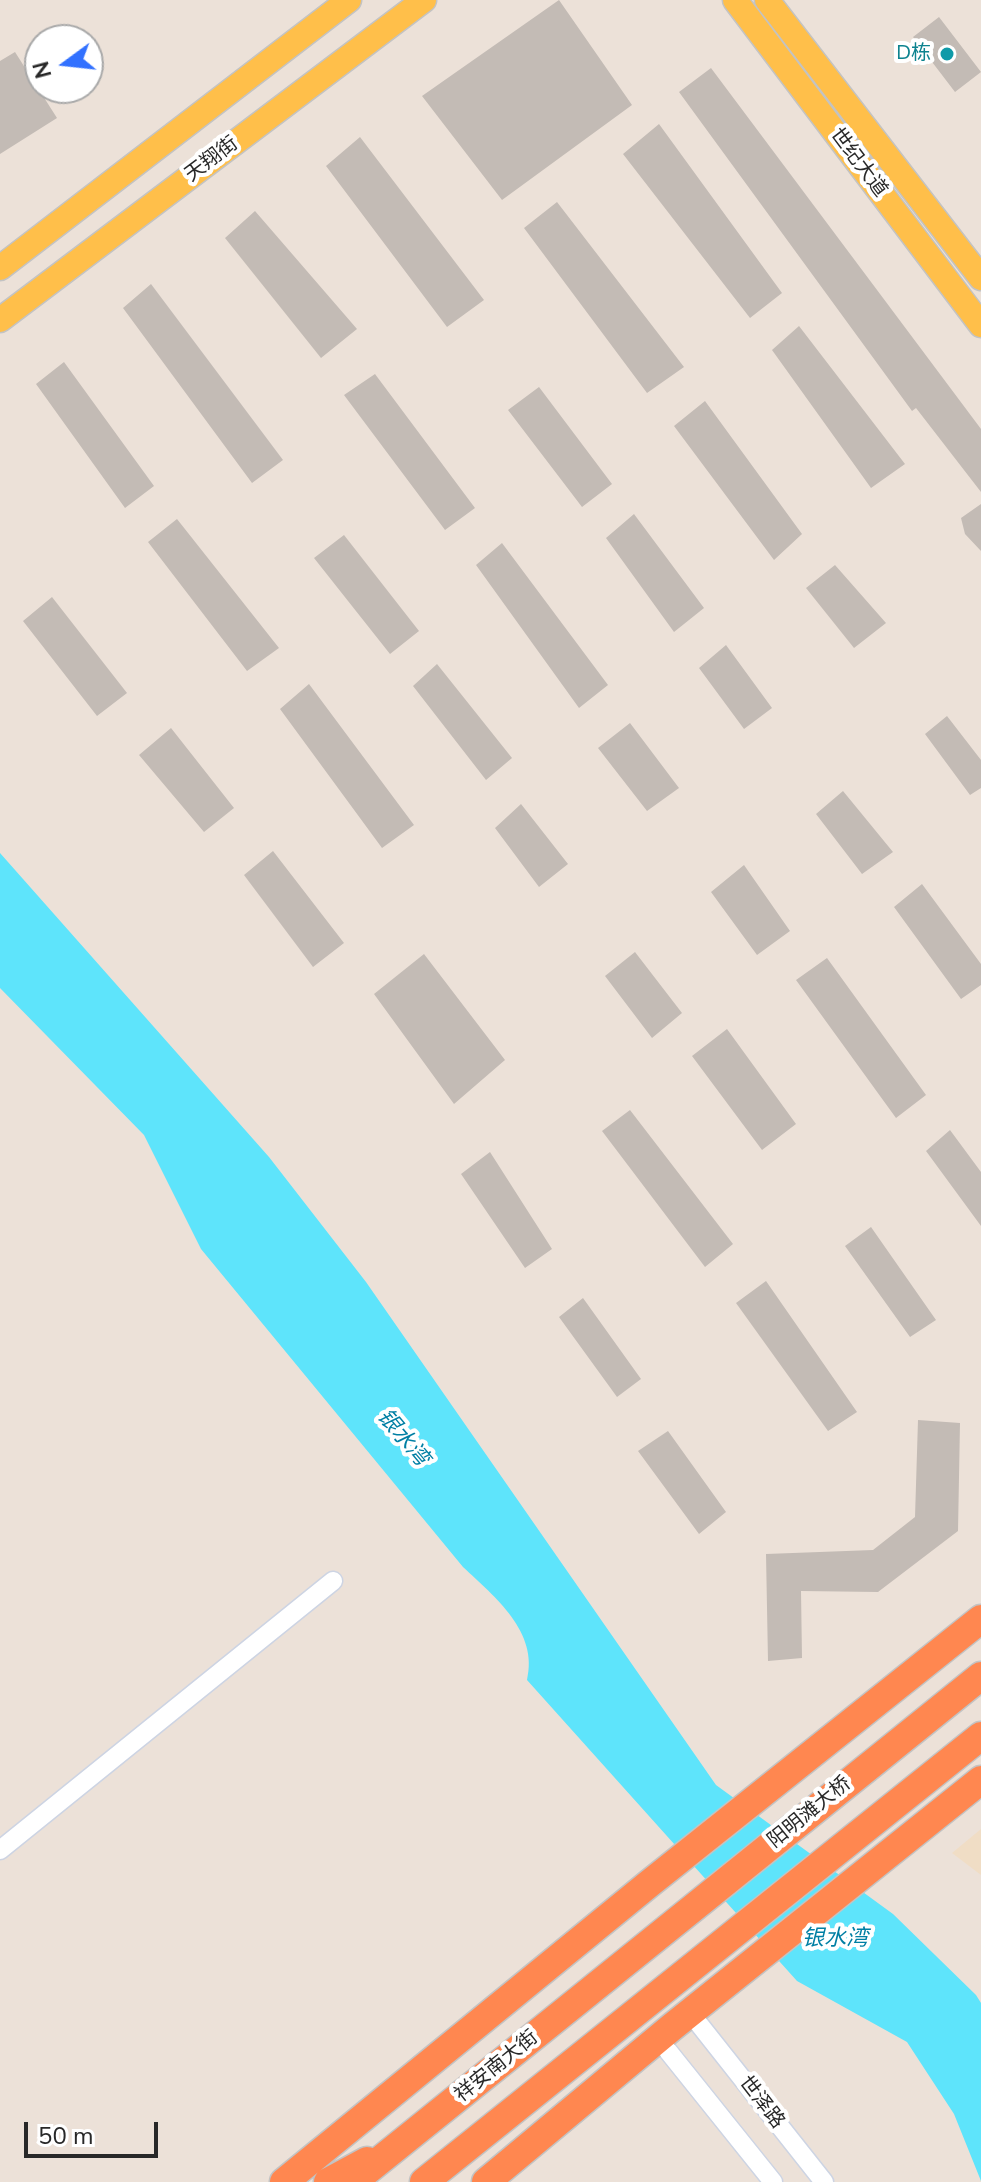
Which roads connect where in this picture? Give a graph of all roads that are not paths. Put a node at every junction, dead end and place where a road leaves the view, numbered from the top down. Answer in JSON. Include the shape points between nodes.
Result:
{"nodes":[{"id":1,"x":349,"y":0,"type":"edge"},
{"id":2,"x":424,"y":0,"type":"edge"},
{"id":3,"x":735,"y":0,"type":"edge"},
{"id":4,"x":767,"y":0,"type":"edge"},
{"id":5,"x":0,"y":268,"type":"edge"},
{"id":6,"x":981,"y":278,"type":"edge"},
{"id":7,"x":0,"y":320,"type":"edge"},
{"id":8,"x":981,"y":325,"type":"edge"},
{"id":9,"x":333,"y":1581,"type":"dead end"},
{"id":10,"x":981,"y":1619,"type":"edge"},
{"id":11,"x":981,"y":1676,"type":"edge"},
{"id":12,"x":981,"y":1736,"type":"edge"},
{"id":13,"x":981,"y":1780,"type":"edge"},
{"id":14,"x":981,"y":1798,"type":"edge"},
{"id":15,"x":0,"y":1850,"type":"edge"},
{"id":16,"x":897,"y":1857,"type":"junction"},
{"id":17,"x":640,"y":1952,"type":"joint"},
{"id":18,"x":756,"y":1971,"type":"junction"},
{"id":19,"x":699,"y":2024,"type":"junction"},
{"id":20,"x":668,"y":2051,"type":"junction"},
{"id":21,"x":484,"y":2134,"type":"junction"},
{"id":22,"x":407,"y":2139,"type":"junction"},
{"id":23,"x":284,"y":2182,"type":"edge"},
{"id":24,"x":328,"y":2182,"type":"edge"},
{"id":25,"x":353,"y":2182,"type":"edge"},
{"id":26,"x":424,"y":2182,"type":"edge"},
{"id":27,"x":460,"y":2182,"type":"edge"},
{"id":28,"x":486,"y":2182,"type":"edge"},
{"id":29,"x":501,"y":2182,"type":"edge"},
{"id":30,"x":773,"y":2182,"type":"edge"},
{"id":31,"x":824,"y":2182,"type":"edge"}],
"edges":[{"from":1,"to":5,"type":"main road"},
{"from":2,"to":7,"type":"main road","name":"天翔街"},
{"from":3,"to":8,"type":"main road","name":"世纪大道"},
{"from":4,"to":6,"type":"main road","name":"世纪大道"},
{"from":9,"to":15,"type":"street"},
{"from":10,"to":23,"type":"highway"},
{"from":11,"to":17,"type":"highway","name":"阳明滩大桥"},
{"from":12,"to":21,"type":"highway"},
{"from":13,"to":16,"type":"highway"},
{"from":14,"to":16,"type":"highway"},
{"from":16,"to":18,"type":"highway"},
{"from":17,"to":22,"type":"highway","name":"祥安南大街"},
{"from":18,"to":19,"type":"highway"},
{"from":18,"to":28,"type":"highway","via":[[672,2027]]},
{"from":19,"to":20,"type":"highway"},
{"from":19,"to":31,"type":"street","name":"世泽路"},
{"from":20,"to":29,"type":"highway"},
{"from":20,"to":30,"type":"street","name":"世泽路"},
{"from":21,"to":26,"type":"highway"},
{"from":21,"to":27,"type":"highway","via":[[458,2174]]},
{"from":22,"to":24,"type":"highway"},
{"from":22,"to":25,"type":"highway","name":"祥安南大街"}]}
